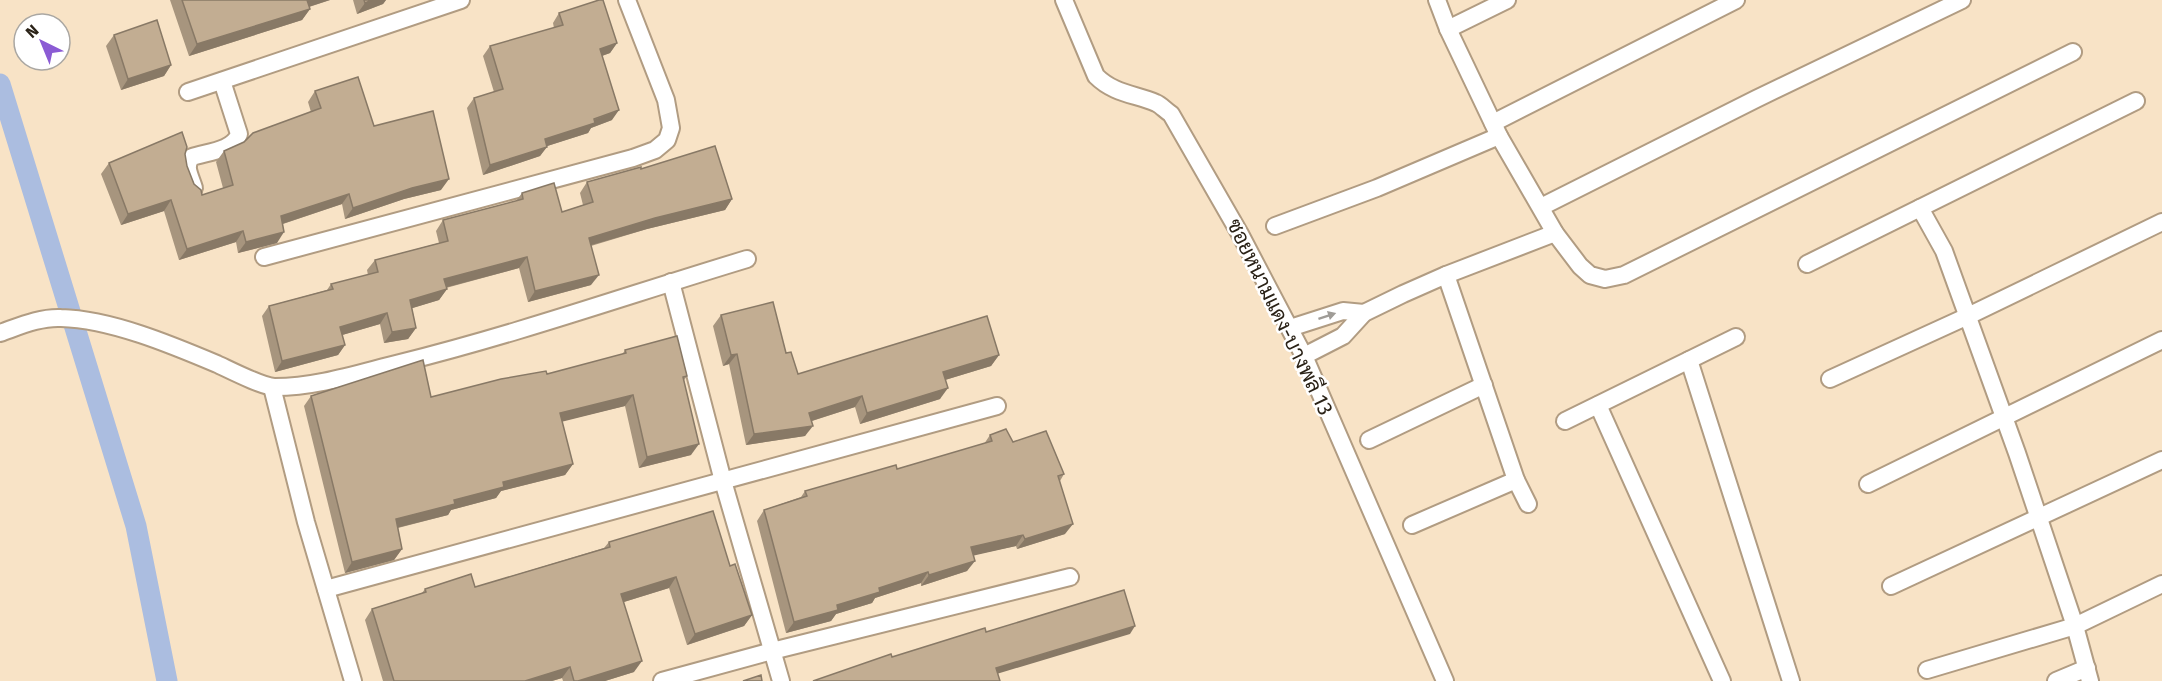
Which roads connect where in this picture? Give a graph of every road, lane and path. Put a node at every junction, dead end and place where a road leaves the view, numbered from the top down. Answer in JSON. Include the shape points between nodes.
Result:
{"nodes":[{"id":1,"x":461,"y":0,"type":"edge"},
{"id":2,"x":627,"y":0,"type":"edge"},
{"id":3,"x":1064,"y":0,"type":"edge"},
{"id":4,"x":1437,"y":0,"type":"edge"},
{"id":5,"x":1507,"y":0,"type":"edge"},
{"id":6,"x":1737,"y":0,"type":"edge"},
{"id":7,"x":1962,"y":0,"type":"edge"},
{"id":8,"x":1448,"y":29,"type":"junction"},
{"id":9,"x":2073,"y":52,"type":"dead end"},
{"id":10,"x":222,"y":81,"type":"junction"},
{"id":11,"x":188,"y":92,"type":"dead end"},
{"id":12,"x":2136,"y":101,"type":"dead end"},
{"id":13,"x":1496,"y":129,"type":"junction"},
{"id":14,"x":196,"y":191,"type":"edge"},
{"id":15,"x":1541,"y":207,"type":"junction"},
{"id":16,"x":1920,"y":208,"type":"junction"},
{"id":17,"x":2162,"y":222,"type":"edge"},
{"id":18,"x":1275,"y":226,"type":"dead end"},
{"id":19,"x":1555,"y":232,"type":"junction"},
{"id":20,"x":264,"y":257,"type":"dead end"},
{"id":21,"x":747,"y":259,"type":"dead end"},
{"id":22,"x":1807,"y":264,"type":"dead end"},
{"id":23,"x":1446,"y":275,"type":"junction"},
{"id":24,"x":671,"y":282,"type":"junction"},
{"id":25,"x":1364,"y":313,"type":"junction"},
{"id":26,"x":1968,"y":316,"type":"junction"},
{"id":27,"x":1290,"y":328,"type":"junction"},
{"id":28,"x":0,"y":333,"type":"edge"},
{"id":29,"x":1736,"y":337,"type":"dead end"},
{"id":30,"x":2162,"y":340,"type":"edge"},
{"id":31,"x":1304,"y":356,"type":"junction"},
{"id":32,"x":1689,"y":360,"type":"junction"},
{"id":33,"x":1830,"y":379,"type":"dead end"},
{"id":34,"x":1484,"y":385,"type":"junction"},
{"id":35,"x":272,"y":387,"type":"junction"},
{"id":36,"x":1598,"y":405,"type":"junction"},
{"id":37,"x":997,"y":406,"type":"dead end"},
{"id":38,"x":2004,"y":416,"type":"junction"},
{"id":39,"x":1565,"y":421,"type":"dead end"},
{"id":40,"x":1369,"y":440,"type":"dead end"},
{"id":41,"x":2162,"y":460,"type":"edge"},
{"id":42,"x":1516,"y":480,"type":"junction"},
{"id":43,"x":723,"y":481,"type":"junction"},
{"id":44,"x":1868,"y":484,"type":"dead end"},
{"id":45,"x":1528,"y":504,"type":"dead end"},
{"id":46,"x":2039,"y":518,"type":"junction"},
{"id":47,"x":1412,"y":525,"type":"dead end"},
{"id":48,"x":1070,"y":578,"type":"dead end"},
{"id":49,"x":2162,"y":584,"type":"edge"},
{"id":50,"x":1891,"y":586,"type":"dead end"},
{"id":51,"x":326,"y":589,"type":"junction"},
{"id":52,"x":2075,"y":626,"type":"junction"},
{"id":53,"x":772,"y":651,"type":"junction"},
{"id":54,"x":1927,"y":670,"type":"dead end"},
{"id":55,"x":2088,"y":675,"type":"edge"},
{"id":56,"x":353,"y":681,"type":"edge"},
{"id":57,"x":662,"y":681,"type":"edge"},
{"id":58,"x":781,"y":681,"type":"edge"},
{"id":59,"x":1445,"y":681,"type":"edge"},
{"id":60,"x":1722,"y":681,"type":"edge"},
{"id":61,"x":1791,"y":681,"type":"edge"},
{"id":62,"x":2056,"y":681,"type":"edge"}],
"edges":[{"from":1,"to":10,"type":"street"},
{"from":2,"to":20,"type":"street","via":[[666,100],[671,128],[667,140],[655,150]]},
{"from":3,"to":27,"type":"street","name":"ซอยหนามแดง-บางพลี 13","via":[[1096,76],[1105,85],[1157,103],[1171,114]]},
{"from":4,"to":8,"type":"street"},
{"from":5,"to":8,"type":"street"},
{"from":6,"to":13,"type":"street"},
{"from":7,"to":15,"type":"street"},
{"from":8,"to":13,"type":"street"},
{"from":9,"to":19,"type":"street","via":[[1624,275],[1605,279],[1590,275]]},
{"from":10,"to":11,"type":"street"},
{"from":10,"to":14,"type":"street","via":[[239,134],[231,146],[188,161],[186,166]]},
{"from":12,"to":16,"type":"street"},
{"from":13,"to":15,"type":"street"},
{"from":13,"to":18,"type":"street","via":[[1377,188]]},
{"from":15,"to":19,"type":"street"},
{"from":16,"to":22,"type":"street"},
{"from":16,"to":26,"type":"street","via":[[1944,251]]},
{"from":17,"to":26,"type":"street"},
{"from":19,"to":23,"type":"street"},
{"from":21,"to":24,"type":"street"},
{"from":23,"to":25,"type":"street"},
{"from":23,"to":34,"type":"street"},
{"from":24,"to":35,"type":"street","via":[[459,348],[317,383]]},
{"from":24,"to":43,"type":"street"},
{"from":27,"to":25,"type":"street","one_way":true,"via":[[1343,311]]},
{"from":25,"to":31,"type":"street","via":[[1343,336]]},
{"from":26,"to":33,"type":"street"},
{"from":26,"to":38,"type":"street"},
{"from":27,"to":31,"type":"street","name":"ซอยหนามแดง-บางพลี 13"},
{"from":28,"to":35,"type":"street","via":[[34,321],[60,318],[100,323]]},
{"from":29,"to":32,"type":"street"},
{"from":30,"to":38,"type":"street"},
{"from":31,"to":59,"type":"street","name":"ซอยหนามแดง-บางพลี 13"},
{"from":32,"to":36,"type":"street"},
{"from":32,"to":61,"type":"street"},
{"from":34,"to":40,"type":"street"},
{"from":34,"to":42,"type":"street"},
{"from":35,"to":51,"type":"street"},
{"from":36,"to":39,"type":"street"},
{"from":36,"to":60,"type":"street"},
{"from":37,"to":43,"type":"street"},
{"from":38,"to":44,"type":"street"},
{"from":38,"to":46,"type":"street"},
{"from":41,"to":46,"type":"street"},
{"from":42,"to":45,"type":"street"},
{"from":42,"to":47,"type":"street"},
{"from":43,"to":51,"type":"street"},
{"from":43,"to":53,"type":"street"},
{"from":46,"to":50,"type":"street"},
{"from":46,"to":52,"type":"street"},
{"from":48,"to":53,"type":"street"},
{"from":49,"to":52,"type":"street"},
{"from":51,"to":56,"type":"street"},
{"from":52,"to":54,"type":"street"},
{"from":52,"to":55,"type":"street"},
{"from":53,"to":57,"type":"street"},
{"from":53,"to":58,"type":"street"},
{"from":55,"to":62,"type":"street"}]}
